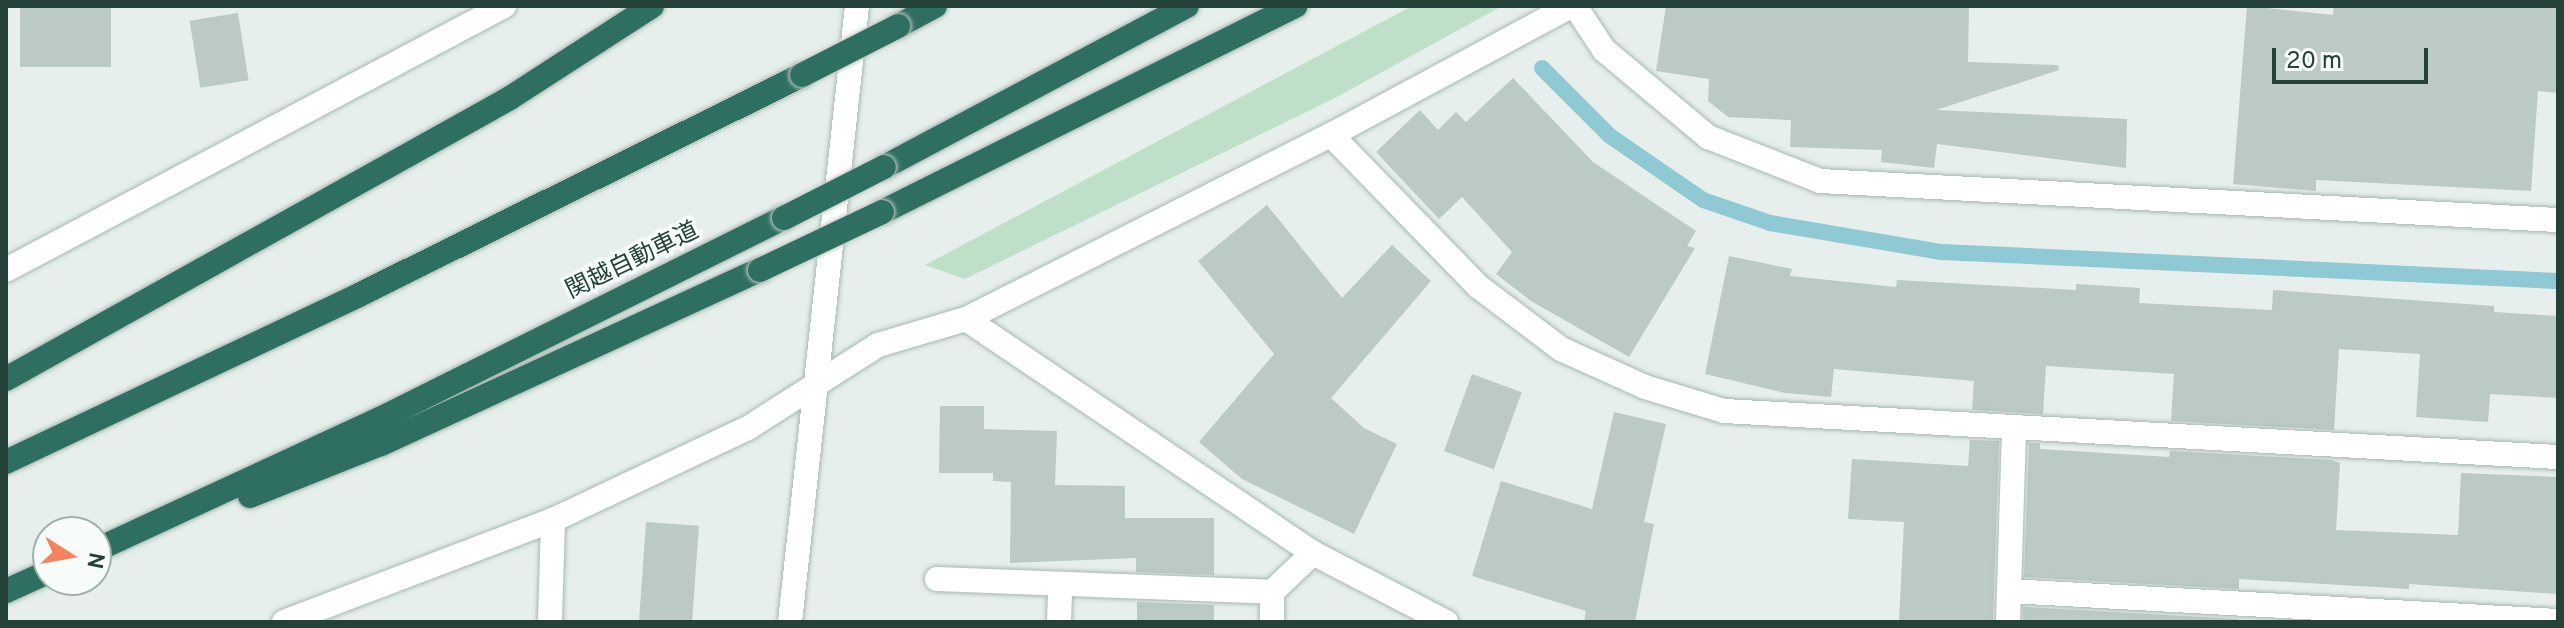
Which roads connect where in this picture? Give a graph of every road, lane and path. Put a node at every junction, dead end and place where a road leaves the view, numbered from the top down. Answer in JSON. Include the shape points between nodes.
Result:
{"nodes":[{"id":1,"x":504,"y":6,"type":"edge"},
{"id":2,"x":652,"y":6,"type":"edge"},
{"id":3,"x":857,"y":6,"type":"edge"},
{"id":4,"x":935,"y":6,"type":"edge"},
{"id":5,"x":1187,"y":6,"type":"edge"},
{"id":6,"x":1295,"y":6,"type":"edge"},
{"id":7,"x":1573,"y":6,"type":"edge"},
{"id":8,"x":1331,"y":135,"type":"junction"},
{"id":9,"x":2558,"y":220,"type":"edge"},
{"id":10,"x":6,"y":270,"type":"edge"},
{"id":11,"x":966,"y":319,"type":"junction"},
{"id":12,"x":6,"y":379,"type":"edge"},
{"id":13,"x":816,"y":385,"type":"junction"},
{"id":14,"x":2014,"y":429,"type":"junction"},
{"id":15,"x":2558,"y":457,"type":"edge"},
{"id":16,"x":6,"y":462,"type":"edge"},
{"id":17,"x":553,"y":520,"type":"junction"},
{"id":18,"x":112,"y":543,"type":"edge"},
{"id":19,"x":112,"y":550,"type":"edge"},
{"id":20,"x":1313,"y":553,"type":"junction"},
{"id":21,"x":937,"y":579,"type":"dead end"},
{"id":22,"x":32,"y":581,"type":"edge"},
{"id":23,"x":1060,"y":585,"type":"junction"},
{"id":24,"x":2009,"y":591,"type":"junction"},
{"id":25,"x":6,"y":592,"type":"edge"},
{"id":26,"x":1272,"y":592,"type":"junction"},
{"id":27,"x":342,"y":597,"type":"junction"},
{"id":28,"x":2558,"y":621,"type":"edge"},
{"id":29,"x":284,"y":622,"type":"edge"},
{"id":30,"x":341,"y":622,"type":"edge"},
{"id":31,"x":550,"y":622,"type":"edge"},
{"id":32,"x":790,"y":622,"type":"edge"},
{"id":33,"x":1059,"y":622,"type":"edge"},
{"id":34,"x":1272,"y":622,"type":"edge"},
{"id":35,"x":1446,"y":622,"type":"edge"},
{"id":36,"x":2008,"y":622,"type":"edge"}],
"edges":[{"from":1,"to":10,"type":"street"},
{"from":2,"to":12,"type":"highway","via":[[510,98]]},
{"from":3,"to":13,"type":"street"},
{"from":4,"to":16,"type":"highway","bridge":true,"via":[[359,295]]},
{"from":5,"to":18,"type":"highway","name":"関越自動車道","bridge":true,"via":[[784,218],[380,419]]},
{"from":6,"to":19,"type":"highway","bridge":true,"via":[[760,270],[381,444]]},
{"from":7,"to":8,"type":"street"},
{"from":7,"to":9,"type":"street","via":[[1604,50],[1708,137],[1820,181]]},
{"from":8,"to":11,"type":"street"},
{"from":8,"to":14,"type":"street","via":[[1479,287],[1561,349],[1645,387],[1724,411]]},
{"from":11,"to":13,"type":"street","via":[[878,345]]},
{"from":11,"to":20,"type":"street"},
{"from":13,"to":17,"type":"street","via":[[748,428]]},
{"from":13,"to":32,"type":"street"},
{"from":14,"to":15,"type":"street"},
{"from":14,"to":24,"type":"street"},
{"from":17,"to":27,"type":"street"},
{"from":17,"to":31,"type":"street"},
{"from":20,"to":26,"type":"street"},
{"from":20,"to":35,"type":"street"},
{"from":21,"to":23,"type":"street"},
{"from":22,"to":25,"type":"highway"},
{"from":23,"to":26,"type":"street"},
{"from":23,"to":33,"type":"street"},
{"from":24,"to":28,"type":"street"},
{"from":24,"to":36,"type":"street"},
{"from":26,"to":34,"type":"street"},
{"from":27,"to":29,"type":"street"},
{"from":27,"to":30,"type":"street"}]}
